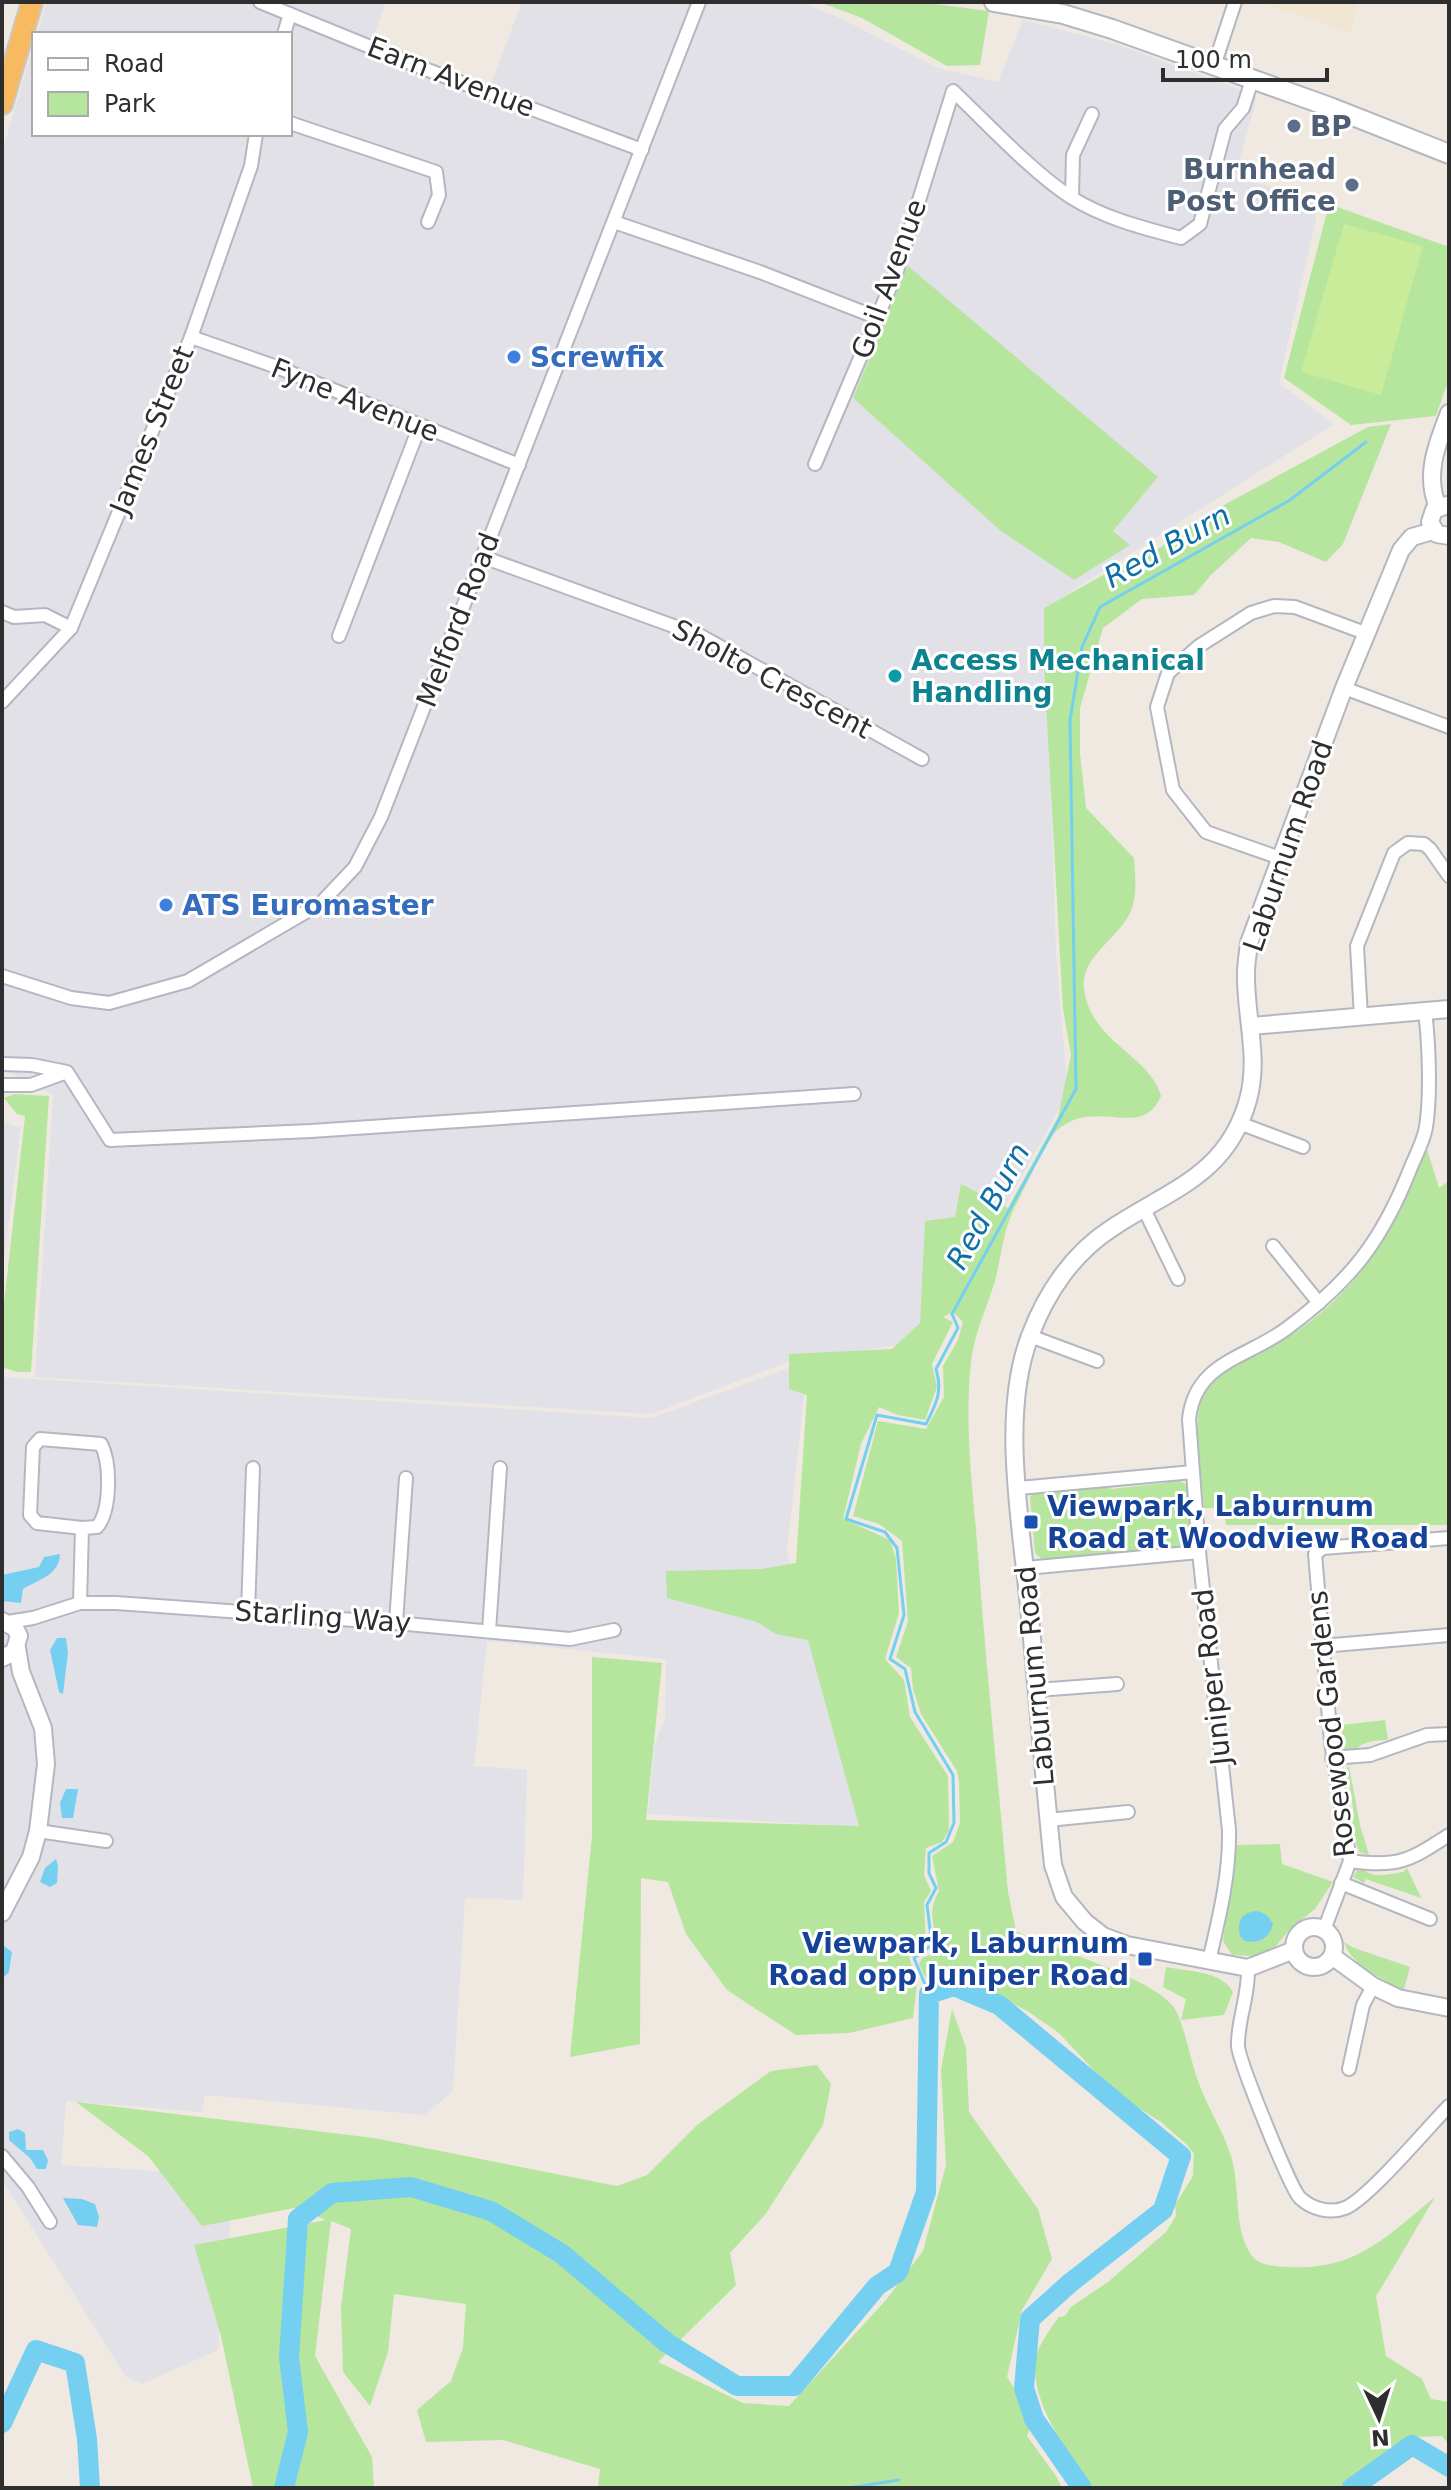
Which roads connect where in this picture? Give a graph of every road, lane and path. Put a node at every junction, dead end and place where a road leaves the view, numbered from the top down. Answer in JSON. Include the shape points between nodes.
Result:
{"nodes":[{"id":1,"x":32,"y":2,"type":"edge"},
{"id":2,"x":260,"y":2,"type":"edge"},
{"id":3,"x":699,"y":2,"type":"edge"},
{"id":4,"x":994,"y":2,"type":"edge"},
{"id":5,"x":1235,"y":2,"type":"edge"},
{"id":6,"x":290,"y":14,"type":"junction"},
{"id":7,"x":285,"y":32,"type":"edge"},
{"id":8,"x":1214,"y":66,"type":"junction"},
{"id":9,"x":1252,"y":80,"type":"junction"},
{"id":10,"x":2,"y":104,"type":"edge"},
{"id":11,"x":1092,"y":114,"type":"dead end"},
{"id":12,"x":292,"y":124,"type":"edge"},
{"id":13,"x":256,"y":136,"type":"edge"},
{"id":14,"x":642,"y":150,"type":"junction"},
{"id":15,"x":1449,"y":154,"type":"edge"},
{"id":16,"x":1072,"y":197,"type":"junction"},
{"id":17,"x":428,"y":222,"type":"dead end"},
{"id":18,"x":614,"y":222,"type":"junction"},
{"id":19,"x":878,"y":318,"type":"junction"},
{"id":20,"x":191,"y":337,"type":"junction"},
{"id":21,"x":1449,"y":413,"type":"edge"},
{"id":22,"x":420,"y":425,"type":"junction"},
{"id":23,"x":815,"y":464,"type":"dead end"},
{"id":24,"x":519,"y":465,"type":"junction"},
{"id":25,"x":1444,"y":506,"type":"edge"},
{"id":26,"x":1441,"y":534,"type":"edge"},
{"id":27,"x":483,"y":557,"type":"junction"},
{"id":28,"x":2,"y":612,"type":"edge"},
{"id":29,"x":71,"y":628,"type":"junction"},
{"id":30,"x":1365,"y":633,"type":"junction"},
{"id":31,"x":339,"y":636,"type":"dead end"},
{"id":32,"x":1344,"y":688,"type":"junction"},
{"id":33,"x":2,"y":702,"type":"edge"},
{"id":34,"x":1449,"y":727,"type":"edge"},
{"id":35,"x":922,"y":759,"type":"dead end"},
{"id":36,"x":1280,"y":858,"type":"junction"},
{"id":37,"x":1449,"y":876,"type":"edge"},
{"id":38,"x":2,"y":976,"type":"edge"},
{"id":39,"x":1449,"y":1009,"type":"edge"},
{"id":40,"x":1425,"y":1011,"type":"junction"},
{"id":41,"x":1361,"y":1017,"type":"junction"},
{"id":42,"x":1251,"y":1026,"type":"junction"},
{"id":43,"x":2,"y":1064,"type":"edge"},
{"id":44,"x":67,"y":1072,"type":"junction"},
{"id":45,"x":2,"y":1085,"type":"edge"},
{"id":46,"x":854,"y":1094,"type":"dead end"},
{"id":47,"x":1239,"y":1123,"type":"junction"},
{"id":48,"x":1303,"y":1147,"type":"dead end"},
{"id":49,"x":1144,"y":1209,"type":"junction"},
{"id":50,"x":1273,"y":1246,"type":"dead end"},
{"id":51,"x":1178,"y":1279,"type":"dead end"},
{"id":52,"x":1319,"y":1303,"type":"junction"},
{"id":53,"x":1030,"y":1336,"type":"junction"},
{"id":54,"x":1097,"y":1361,"type":"dead end"},
{"id":55,"x":253,"y":1468,"type":"dead end"},
{"id":56,"x":500,"y":1468,"type":"dead end"},
{"id":57,"x":1193,"y":1472,"type":"junction"},
{"id":58,"x":406,"y":1478,"type":"dead end"},
{"id":59,"x":1019,"y":1488,"type":"junction"},
{"id":60,"x":82,"y":1528,"type":"junction"},
{"id":61,"x":1449,"y":1538,"type":"edge"},
{"id":62,"x":1199,"y":1552,"type":"junction"},
{"id":63,"x":1026,"y":1568,"type":"junction"},
{"id":64,"x":80,"y":1603,"type":"junction"},
{"id":65,"x":248,"y":1612,"type":"junction"},
{"id":66,"x":33,"y":1618,"type":"junction"},
{"id":67,"x":5,"y":1621,"type":"edge"},
{"id":68,"x":396,"y":1623,"type":"junction"},
{"id":69,"x":614,"y":1630,"type":"dead end"},
{"id":70,"x":489,"y":1631,"type":"junction"},
{"id":71,"x":1449,"y":1635,"type":"edge"},
{"id":72,"x":1322,"y":1646,"type":"junction"},
{"id":73,"x":11,"y":1650,"type":"edge"},
{"id":74,"x":1117,"y":1684,"type":"dead end"},
{"id":75,"x":1037,"y":1690,"type":"junction"},
{"id":76,"x":1449,"y":1734,"type":"edge"},
{"id":77,"x":1332,"y":1758,"type":"junction"},
{"id":78,"x":1128,"y":1812,"type":"dead end"},
{"id":79,"x":1048,"y":1820,"type":"junction"},
{"id":80,"x":38,"y":1831,"type":"junction"},
{"id":81,"x":1449,"y":1835,"type":"edge"},
{"id":82,"x":106,"y":1841,"type":"dead end"},
{"id":83,"x":1350,"y":1861,"type":"junction"},
{"id":84,"x":1341,"y":1883,"type":"junction"},
{"id":85,"x":2,"y":1913,"type":"edge"},
{"id":86,"x":1430,"y":1919,"type":"dead end"},
{"id":87,"x":1324,"y":1930,"type":"junction"},
{"id":88,"x":1294,"y":1950,"type":"junction"},
{"id":89,"x":1332,"y":1956,"type":"junction"},
{"id":90,"x":1209,"y":1961,"type":"junction"},
{"id":91,"x":1248,"y":1968,"type":"junction"},
{"id":92,"x":1373,"y":1986,"type":"junction"},
{"id":93,"x":1449,"y":2008,"type":"edge"},
{"id":94,"x":1349,"y":2069,"type":"dead end"},
{"id":95,"x":1449,"y":2106,"type":"edge"},
{"id":96,"x":2,"y":2156,"type":"edge"},
{"id":97,"x":50,"y":2222,"type":"dead end"}],
"edges":[{"from":1,"to":10,"type":"highway"},
{"from":2,"to":6,"type":"street","name":"Earn Avenue"},
{"from":3,"to":14,"type":"street","name":"Melford Road"},
{"from":4,"to":8,"type":"main road","via":[[1063,14]]},
{"from":5,"to":8,"type":"street"},
{"from":6,"to":7,"type":"street"},
{"from":6,"to":14,"type":"street","name":"Earn Avenue"},
{"from":8,"to":9,"type":"main road"},
{"from":9,"to":15,"type":"main road"},
{"from":9,"to":16,"type":"street","via":[[1243,108],[1225,129],[1200,224],[1181,238],[1122,222]]},
{"from":11,"to":16,"type":"street","via":[[1073,155]]},
{"from":12,"to":17,"type":"street","via":[[436,172],[439,195]]},
{"from":13,"to":20,"type":"street","name":"James Street","via":[[251,166]]},
{"from":14,"to":18,"type":"street","name":"Melford Road"},
{"from":16,"to":19,"type":"street","name":"Goil Avenue","via":[[953,91]]},
{"from":18,"to":19,"type":"street"},
{"from":18,"to":24,"type":"street","name":"Melford Road"},
{"from":19,"to":23,"type":"street","name":"Goil Avenue"},
{"from":20,"to":22,"type":"street","name":"Fyne Avenue"},
{"from":20,"to":29,"type":"street","name":"James Street"},
{"from":21,"to":25,"type":"street","name":"Laburnum Road","via":[[1431,467],[1432,493]]},
{"from":22,"to":24,"type":"street","name":"Fyne Avenue"},
{"from":22,"to":31,"type":"street"},
{"from":24,"to":27,"type":"street","name":"Melford Road"},
{"from":25,"to":26,"type":"street","name":"Laburnum Road","via":[[1430,518]]},
{"from":26,"to":30,"type":"street","name":"Laburnum Road","via":[[1412,537],[1401,550]]},
{"from":27,"to":35,"type":"street","name":"Sholto Crescent","via":[[701,636]]},
{"from":27,"to":38,"type":"street","name":"Melford Road","via":[[381,817],[355,867],[321,903],[188,981],[109,1003],[71,998]]},
{"from":28,"to":29,"type":"street","via":[[14,617],[45,615]]},
{"from":29,"to":33,"type":"street","name":"James Street"},
{"from":30,"to":32,"type":"street","name":"Laburnum Road"},
{"from":30,"to":36,"type":"street","via":[[1295,607],[1274,606],[1251,613],[1168,673],[1157,707],[1173,790],[1206,832]]},
{"from":32,"to":34,"type":"street"},
{"from":32,"to":36,"type":"street","name":"Laburnum Road"},
{"from":36,"to":42,"type":"street","name":"Laburnum Road","via":[[1249,943]]},
{"from":37,"to":41,"type":"street","via":[[1424,844],[1408,843],[1394,853],[1357,946]]},
{"from":39,"to":40,"type":"street"},
{"from":40,"to":41,"type":"street"},
{"from":40,"to":52,"type":"street","name":"Juniper Road","via":[[1426,1129],[1379,1236],[1351,1274]]},
{"from":41,"to":42,"type":"street"},
{"from":42,"to":47,"type":"street","name":"Laburnum Road","via":[[1252,1074]]},
{"from":43,"to":44,"type":"street"},
{"from":44,"to":45,"type":"street","via":[[31,1085]]},
{"from":44,"to":46,"type":"street","via":[[110,1140]]},
{"from":47,"to":48,"type":"street"},
{"from":47,"to":49,"type":"street","name":"Laburnum Road","via":[[1212,1165]]},
{"from":49,"to":51,"type":"street"},
{"from":49,"to":53,"type":"street","name":"Laburnum Road","via":[[1110,1229],[1063,1273]]},
{"from":50,"to":52,"type":"street"},
{"from":52,"to":57,"type":"street","name":"Juniper Road","via":[[1203,1381],[1190,1405]]},
{"from":53,"to":54,"type":"street"},
{"from":53,"to":59,"type":"street","name":"Laburnum Road","via":[[1014,1398]]},
{"from":55,"to":65,"type":"street"},
{"from":56,"to":70,"type":"street"},
{"from":57,"to":59,"type":"street"},
{"from":57,"to":62,"type":"street","name":"Juniper Road"},
{"from":58,"to":68,"type":"street"},
{"from":59,"to":63,"type":"street","name":"Laburnum Road"},
{"from":60,"to":60,"type":"street","via":[[37,1523],[30,1515],[33,1447],[40,1439],[101,1444],[108,1472],[104,1520],[97,1527]]},
{"from":60,"to":64,"type":"street"},
{"from":61,"to":72,"type":"street","name":"Rosewood Gardens","via":[[1317,1551]]},
{"from":62,"to":63,"type":"street"},
{"from":62,"to":90,"type":"street","name":"Juniper Road","via":[[1229,1845]]},
{"from":63,"to":75,"type":"street","name":"Laburnum Road"},
{"from":64,"to":65,"type":"street","name":"Starling Way"},
{"from":64,"to":66,"type":"street","name":"Starling Way"},
{"from":65,"to":68,"type":"street","name":"Starling Way"},
{"from":66,"to":67,"type":"street","name":"Starling Way"},
{"from":66,"to":73,"type":"street"},
{"from":67,"to":73,"type":"street","via":[[15,1628]]},
{"from":68,"to":70,"type":"street","name":"Starling Way"},
{"from":69,"to":70,"type":"street","name":"Starling Way","via":[[570,1639]]},
{"from":71,"to":72,"type":"street"},
{"from":72,"to":77,"type":"street","name":"Rosewood Gardens"},
{"from":73,"to":80,"type":"street","via":[[43,1728],[46,1764]]},
{"from":74,"to":75,"type":"street"},
{"from":75,"to":79,"type":"street","name":"Laburnum Road"},
{"from":76,"to":77,"type":"street","via":[[1427,1735],[1370,1755]]},
{"from":77,"to":83,"type":"street","name":"Rosewood Gardens"},
{"from":78,"to":79,"type":"street"},
{"from":79,"to":90,"type":"street","name":"Laburnum Road","via":[[1053,1865],[1064,1897],[1085,1922],[1127,1945]]},
{"from":80,"to":82,"type":"street"},
{"from":80,"to":85,"type":"street","via":[[24,1875]]},
{"from":81,"to":83,"type":"street","via":[[1412,1858]]},
{"from":83,"to":84,"type":"street","name":"Rosewood Gardens"},
{"from":84,"to":86,"type":"street"},
{"from":84,"to":87,"type":"street","name":"Rosewood Gardens"},
{"from":87,"to":88,"type":"street","via":[[1305,1929],[1295,1939]]},
{"from":87,"to":89,"type":"street","via":[[1332,1940]]},
{"from":88,"to":89,"type":"street","via":[[1302,1963],[1314,1967]]},
{"from":88,"to":91,"type":"street"},
{"from":89,"to":92,"type":"street"},
{"from":90,"to":91,"type":"street","name":"Laburnum Road"},
{"from":91,"to":95,"type":"street","via":[[1238,2047],[1281,2164],[1308,2204],[1330,2211],[1354,2204]]},
{"from":92,"to":93,"type":"street","via":[[1398,1998]]},
{"from":92,"to":94,"type":"street","via":[[1363,2005]]},
{"from":96,"to":97,"type":"street"}]}
